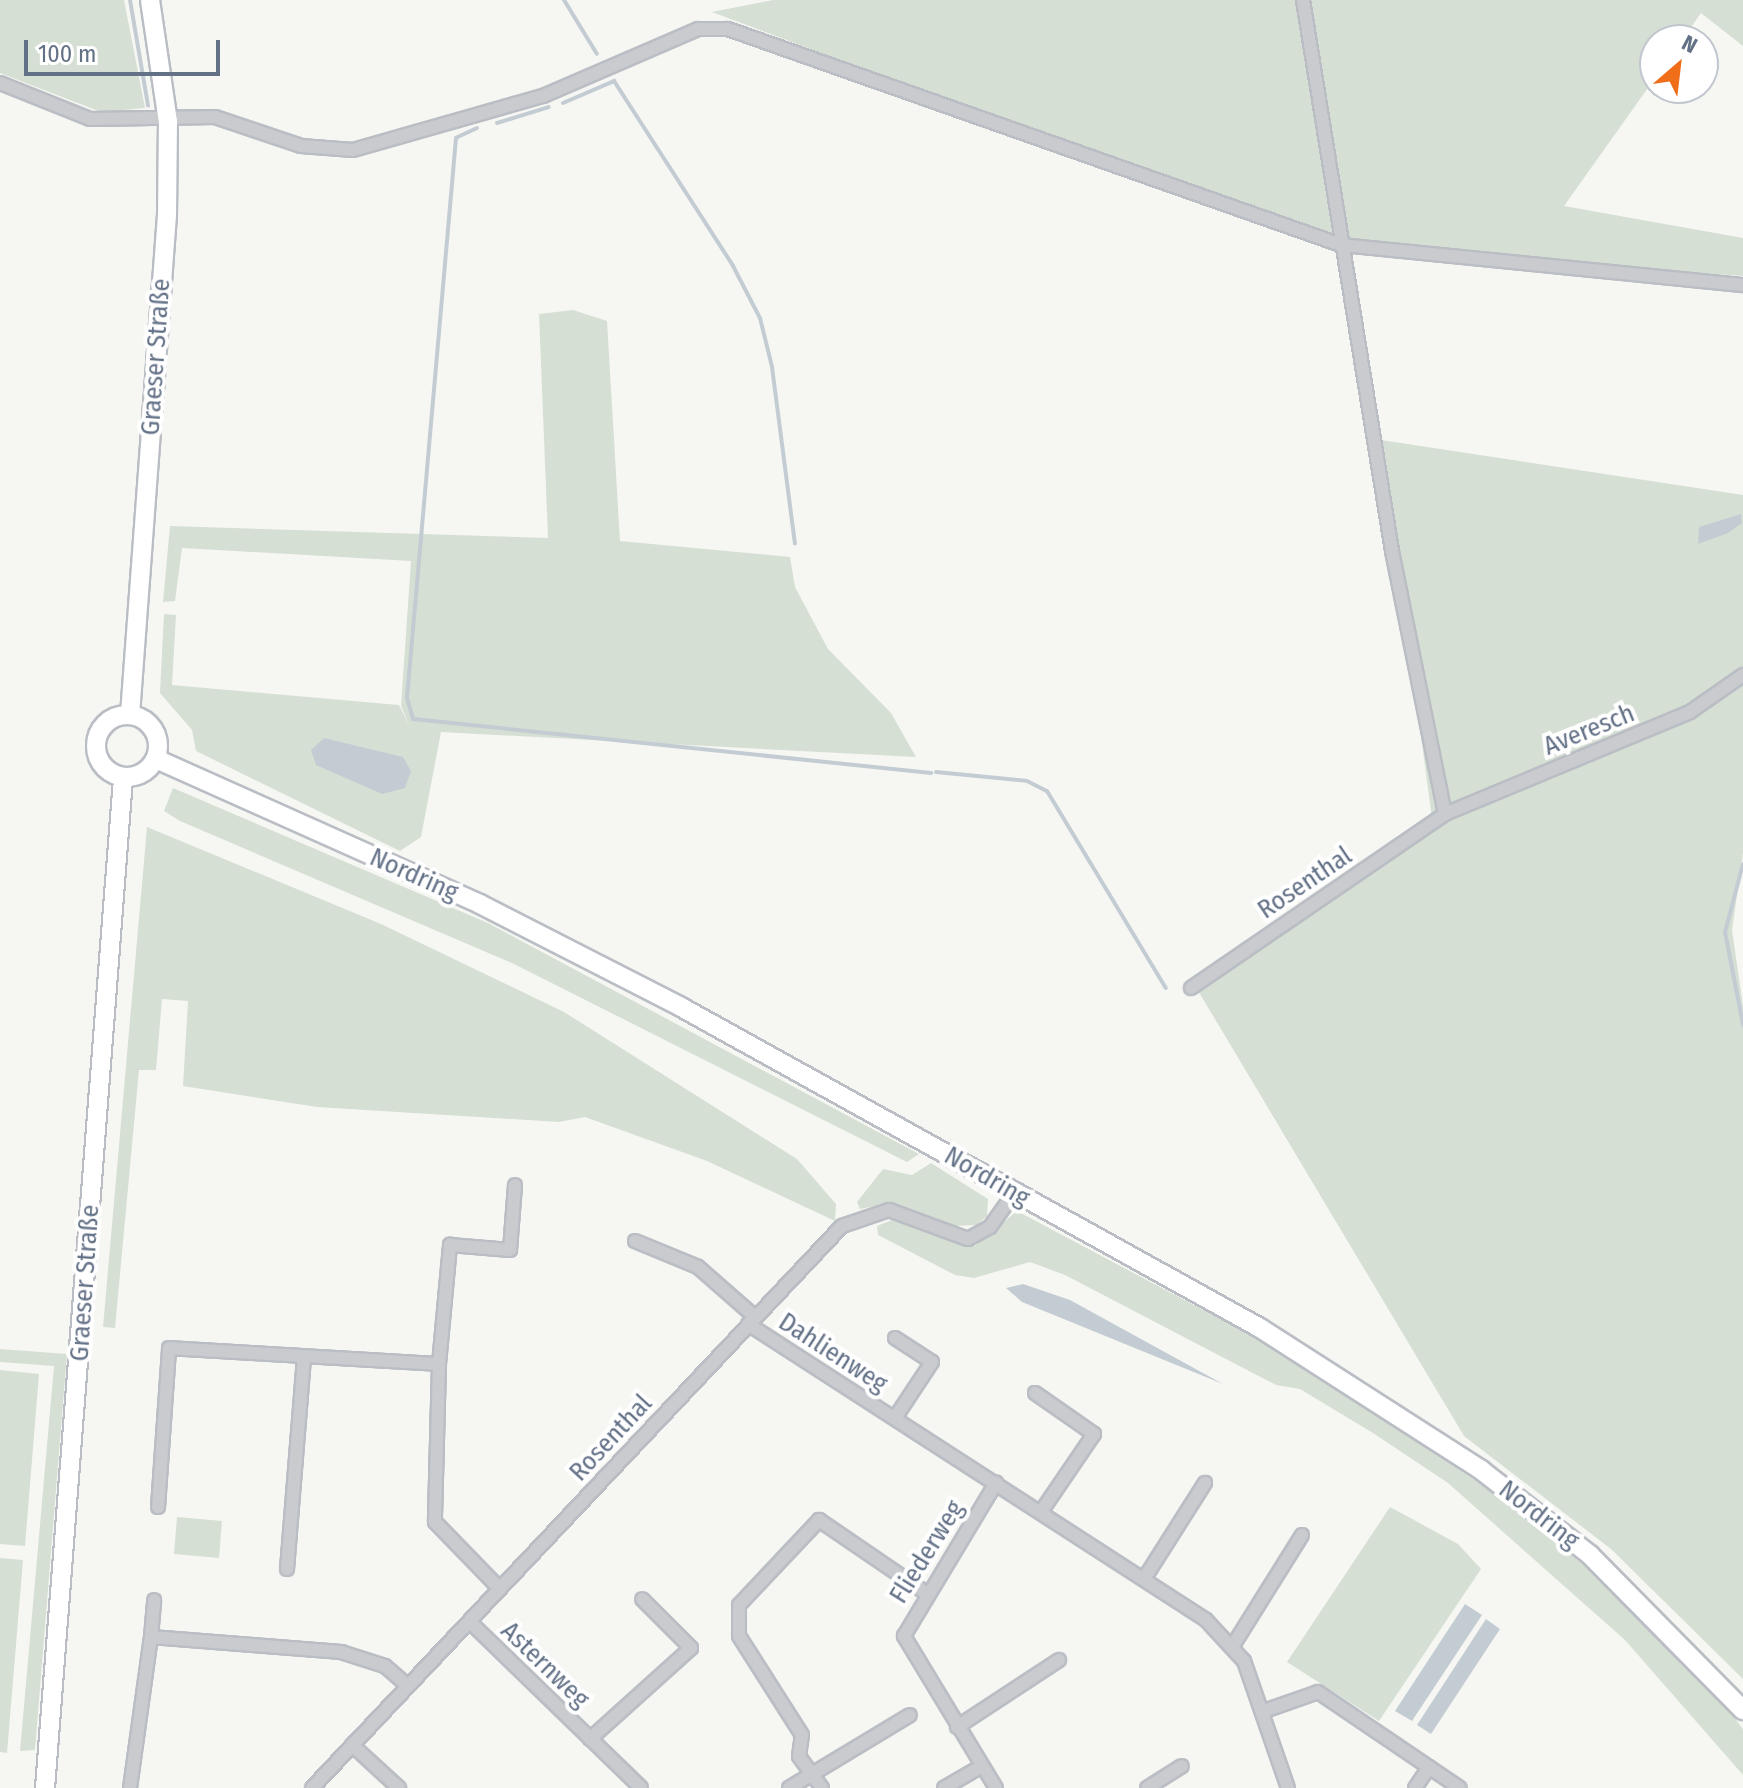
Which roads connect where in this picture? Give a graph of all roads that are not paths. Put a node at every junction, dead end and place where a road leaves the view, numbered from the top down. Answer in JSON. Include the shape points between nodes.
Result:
{"nodes":[{"id":1,"x":150,"y":0,"type":"edge"},
{"id":2,"x":1303,"y":0,"type":"edge"},
{"id":3,"x":0,"y":83,"type":"edge"},
{"id":4,"x":168,"y":122,"type":"junction"},
{"id":5,"x":1341,"y":245,"type":"junction"},
{"id":6,"x":1743,"y":285,"type":"edge"},
{"id":7,"x":1743,"y":675,"type":"edge"},
{"id":8,"x":130,"y":715,"type":"junction"},
{"id":9,"x":156,"y":759,"type":"junction"},
{"id":10,"x":123,"y":778,"type":"junction"},
{"id":11,"x":1445,"y":814,"type":"junction"},
{"id":12,"x":1191,"y":988,"type":"dead end"},
{"id":13,"x":515,"y":1185,"type":"dead end"},
{"id":14,"x":1014,"y":1193,"type":"junction"},
{"id":15,"x":635,"y":1241,"type":"dead end"},
{"id":16,"x":751,"y":1320,"type":"junction"},
{"id":17,"x":895,"y":1338,"type":"dead end"},
{"id":18,"x":304,"y":1357,"type":"junction"},
{"id":19,"x":439,"y":1364,"type":"junction"},
{"id":20,"x":1035,"y":1393,"type":"dead end"},
{"id":21,"x":895,"y":1418,"type":"junction"},
{"id":22,"x":996,"y":1483,"type":"junction"},
{"id":23,"x":1205,"y":1483,"type":"dead end"},
{"id":24,"x":158,"y":1507,"type":"dead end"},
{"id":25,"x":1041,"y":1512,"type":"junction"},
{"id":26,"x":1302,"y":1535,"type":"dead end"},
{"id":27,"x":287,"y":1569,"type":"dead end"},
{"id":28,"x":1144,"y":1579,"type":"junction"},
{"id":29,"x":500,"y":1589,"type":"junction"},
{"id":30,"x":926,"y":1593,"type":"junction"},
{"id":31,"x":642,"y":1599,"type":"dead end"},
{"id":32,"x":154,"y":1600,"type":"dead end"},
{"id":33,"x":470,"y":1622,"type":"junction"},
{"id":34,"x":151,"y":1637,"type":"junction"},
{"id":35,"x":1232,"y":1647,"type":"junction"},
{"id":36,"x":1059,"y":1660,"type":"dead end"},
{"id":37,"x":408,"y":1686,"type":"junction"},
{"id":38,"x":1267,"y":1710,"type":"junction"},
{"id":39,"x":1743,"y":1710,"type":"edge"},
{"id":40,"x":910,"y":1715,"type":"dead end"},
{"id":41,"x":957,"y":1727,"type":"junction"},
{"id":42,"x":590,"y":1739,"type":"junction"},
{"id":43,"x":352,"y":1745,"type":"junction"},
{"id":44,"x":982,"y":1766,"type":"junction"},
{"id":45,"x":1182,"y":1766,"type":"dead end"},
{"id":46,"x":1429,"y":1767,"type":"junction"},
{"id":47,"x":813,"y":1774,"type":"junction"},
{"id":48,"x":45,"y":1788,"type":"edge"},
{"id":49,"x":130,"y":1788,"type":"edge"},
{"id":50,"x":312,"y":1788,"type":"edge"},
{"id":51,"x":399,"y":1788,"type":"edge"},
{"id":52,"x":641,"y":1788,"type":"edge"},
{"id":53,"x":789,"y":1788,"type":"edge"},
{"id":54,"x":822,"y":1788,"type":"edge"},
{"id":55,"x":944,"y":1788,"type":"edge"},
{"id":56,"x":996,"y":1788,"type":"edge"},
{"id":57,"x":1147,"y":1788,"type":"edge"},
{"id":58,"x":1288,"y":1788,"type":"edge"},
{"id":59,"x":1415,"y":1788,"type":"edge"},
{"id":60,"x":1460,"y":1788,"type":"edge"}],
"edges":[{"from":1,"to":4,"type":"main road","name":"Graeser Straße"},
{"from":2,"to":5,"type":"street"},
{"from":3,"to":4,"type":"street","via":[[90,119]]},
{"from":4,"to":5,"type":"street","via":[[235,120],[301,146],[353,150],[543,96],[698,29],[728,29]]},
{"from":4,"to":8,"type":"main road","name":"Graeser Straße","via":[[167,215]]},
{"from":5,"to":6,"type":"street"},
{"from":5,"to":11,"type":"street"},
{"from":7,"to":11,"type":"street","name":"Averesch","via":[[1690,712]]},
{"from":8,"to":9,"type":"main road","via":[[154,731]]},
{"from":8,"to":10,"type":"main road","via":[[111,719],[96,743],[105,769]]},
{"from":9,"to":10,"type":"main road","via":[[142,774]]},
{"from":9,"to":14,"type":"main road","name":"Nordring","via":[[480,904],[695,1014]]},
{"from":10,"to":48,"type":"main road","name":"Graeser Straße"},
{"from":11,"to":12,"type":"street","name":"Rosenthal"},
{"from":13,"to":19,"type":"street","via":[[510,1250],[450,1245]]},
{"from":14,"to":16,"type":"street","name":"Rosenthal","via":[[990,1227],[968,1239],[889,1210],[855,1217]]},
{"from":14,"to":39,"type":"main road","name":"Nordring","via":[[1260,1328],[1481,1470],[1590,1555]]},
{"from":15,"to":16,"type":"street","via":[[698,1267]]},
{"from":16,"to":21,"type":"street","name":"Dahlienweg"},
{"from":16,"to":29,"type":"street","name":"Rosenthal"},
{"from":17,"to":21,"type":"street","name":"Dahlienweg","via":[[932,1362]]},
{"from":18,"to":19,"type":"street"},
{"from":18,"to":24,"type":"street","via":[[169,1348]]},
{"from":18,"to":27,"type":"street"},
{"from":19,"to":29,"type":"street","via":[[435,1522]]},
{"from":20,"to":25,"type":"street","via":[[1094,1434]]},
{"from":21,"to":22,"type":"street","name":"Dahlienweg"},
{"from":22,"to":25,"type":"street","name":"Dahlienweg"},
{"from":22,"to":30,"type":"street","name":"Fliederweg"},
{"from":23,"to":28,"type":"street"},
{"from":25,"to":28,"type":"street","name":"Dahlienweg"},
{"from":26,"to":35,"type":"street"},
{"from":28,"to":35,"type":"street","name":"Dahlienweg"},
{"from":29,"to":33,"type":"street","name":"Rosenthal"},
{"from":30,"to":41,"type":"street","name":"Fliederweg","via":[[906,1647]]},
{"from":30,"to":47,"type":"street","via":[[819,1520],[739,1605],[739,1636],[802,1735],[799,1756]]},
{"from":31,"to":42,"type":"street","name":"Asternweg","via":[[691,1648]]},
{"from":32,"to":34,"type":"street"},
{"from":33,"to":37,"type":"street","name":"Rosenthal"},
{"from":33,"to":42,"type":"street","name":"Asternweg"},
{"from":34,"to":37,"type":"street","via":[[341,1652],[385,1666]]},
{"from":34,"to":49,"type":"street"},
{"from":35,"to":38,"type":"street","name":"Dahlienweg"},
{"from":36,"to":41,"type":"street"},
{"from":37,"to":43,"type":"street","name":"Rosenthal"},
{"from":38,"to":46,"type":"street","via":[[1318,1692]]},
{"from":38,"to":58,"type":"street","name":"Dahlienweg"},
{"from":40,"to":47,"type":"street"},
{"from":41,"to":44,"type":"street","name":"Fliederweg"},
{"from":42,"to":52,"type":"street","name":"Asternweg"},
{"from":43,"to":50,"type":"street","name":"Rosenthal"},
{"from":43,"to":51,"type":"street"},
{"from":44,"to":55,"type":"street"},
{"from":44,"to":56,"type":"street","name":"Fliederweg"},
{"from":45,"to":57,"type":"street"},
{"from":46,"to":59,"type":"street"},
{"from":46,"to":60,"type":"street"},
{"from":47,"to":53,"type":"street"},
{"from":47,"to":54,"type":"street"}]}
